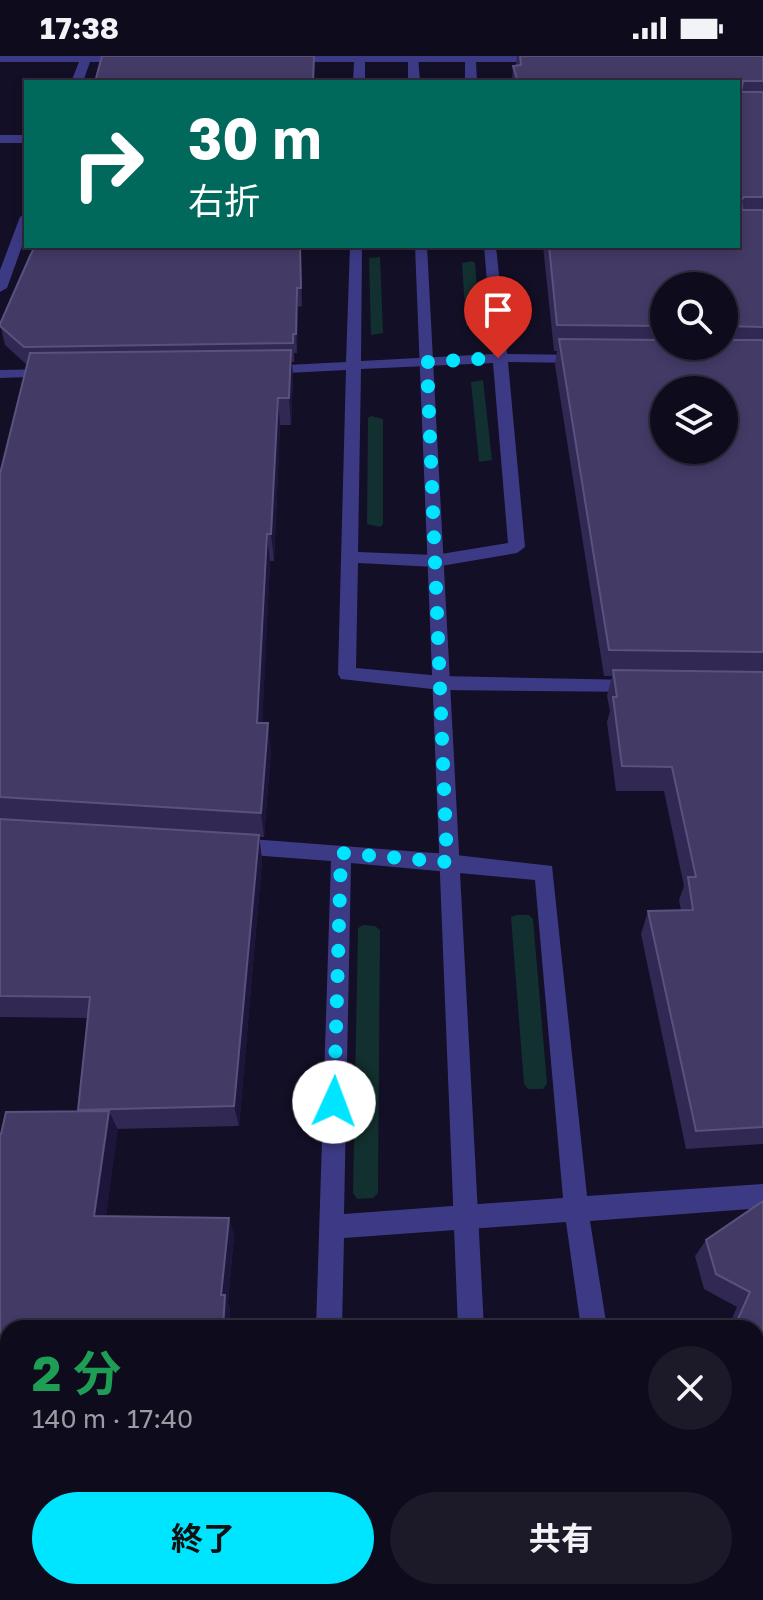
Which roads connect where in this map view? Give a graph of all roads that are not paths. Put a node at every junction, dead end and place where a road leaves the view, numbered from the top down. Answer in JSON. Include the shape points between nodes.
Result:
{"nodes":[{"id":1,"x":86,"y":58,"type":"edge"},
{"id":2,"x":413,"y":58,"type":"edge"},
{"id":3,"x":0,"y":59,"type":"edge"},
{"id":4,"x":148,"y":59,"type":"edge"},
{"id":5,"x":273,"y":59,"type":"edge"},
{"id":6,"x":360,"y":59,"type":"junction"},
{"id":7,"x":470,"y":59,"type":"junction"},
{"id":8,"x":563,"y":59,"type":"edge"},
{"id":9,"x":78,"y":80,"type":"edge"},
{"id":10,"x":359,"y":80,"type":"edge"},
{"id":11,"x":414,"y":80,"type":"edge"},
{"id":12,"x":471,"y":80,"type":"edge"},
{"id":13,"x":0,"y":139,"type":"edge"},
{"id":14,"x":24,"y":139,"type":"edge"},
{"id":15,"x":24,"y":222,"type":"edge"},
{"id":16,"x":356,"y":248,"type":"edge"},
{"id":17,"x":421,"y":248,"type":"edge"},
{"id":18,"x":490,"y":248,"type":"edge"},
{"id":19,"x":0,"y":288,"type":"edge"},
{"id":20,"x":498,"y":358,"type":"junction"},
{"id":21,"x":595,"y":359,"type":"edge"},
{"id":22,"x":427,"y":362,"type":"junction"},
{"id":23,"x":352,"y":368,"type":"junction"},
{"id":24,"x":245,"y":371,"type":"edge"},
{"id":25,"x":61,"y":373,"type":"edge"},
{"id":26,"x":0,"y":374,"type":"edge"},
{"id":27,"x":349,"y":557,"type":"junction"},
{"id":28,"x":435,"y":561,"type":"junction"},
{"id":29,"x":441,"y":683,"type":"junction"},
{"id":30,"x":653,"y":687,"type":"edge"},
{"id":31,"x":221,"y":845,"type":"edge"},
{"id":32,"x":341,"y":853,"type":"junction"},
{"id":33,"x":447,"y":862,"type":"junction"},
{"id":34,"x":763,"y":1196,"type":"edge"},
{"id":35,"x":576,"y":1209,"type":"junction"},
{"id":36,"x":463,"y":1217,"type":"junction"},
{"id":37,"x":331,"y":1227,"type":"junction"},
{"id":38,"x":329,"y":1320,"type":"edge"},
{"id":39,"x":470,"y":1320,"type":"edge"},
{"id":40,"x":593,"y":1320,"type":"edge"}],
"edges":[{"from":1,"to":3,"type":"street"},
{"from":1,"to":4,"type":"street"},
{"from":1,"to":9,"type":"street"},
{"from":2,"to":6,"type":"street"},
{"from":2,"to":7,"type":"street"},
{"from":2,"to":11,"type":"street"},
{"from":5,"to":6,"type":"street"},
{"from":6,"to":10,"type":"street"},
{"from":7,"to":8,"type":"street"},
{"from":7,"to":12,"type":"street"},
{"from":13,"to":14,"type":"street"},
{"from":15,"to":19,"type":"street"},
{"from":16,"to":23,"type":"street"},
{"from":17,"to":22,"type":"street"},
{"from":18,"to":20,"type":"street"},
{"from":20,"to":21,"type":"street"},
{"from":20,"to":22,"type":"street"},
{"from":20,"to":28,"type":"street","via":[[517,547]]},
{"from":22,"to":23,"type":"street"},
{"from":22,"to":28,"type":"street"},
{"from":23,"to":24,"type":"street"},
{"from":23,"to":27,"type":"street"},
{"from":25,"to":26,"type":"street"},
{"from":27,"to":28,"type":"street"},
{"from":27,"to":29,"type":"street","via":[[347,674]]},
{"from":28,"to":29,"type":"street"},
{"from":29,"to":30,"type":"street"},
{"from":29,"to":33,"type":"street"},
{"from":31,"to":32,"type":"street"},
{"from":32,"to":33,"type":"street"},
{"from":32,"to":37,"type":"street"},
{"from":33,"to":35,"type":"street","via":[[545,872]]},
{"from":33,"to":36,"type":"street"},
{"from":34,"to":35,"type":"street"},
{"from":35,"to":36,"type":"street"},
{"from":35,"to":40,"type":"street"},
{"from":36,"to":37,"type":"street"},
{"from":36,"to":39,"type":"street"},
{"from":37,"to":38,"type":"street"}]}
